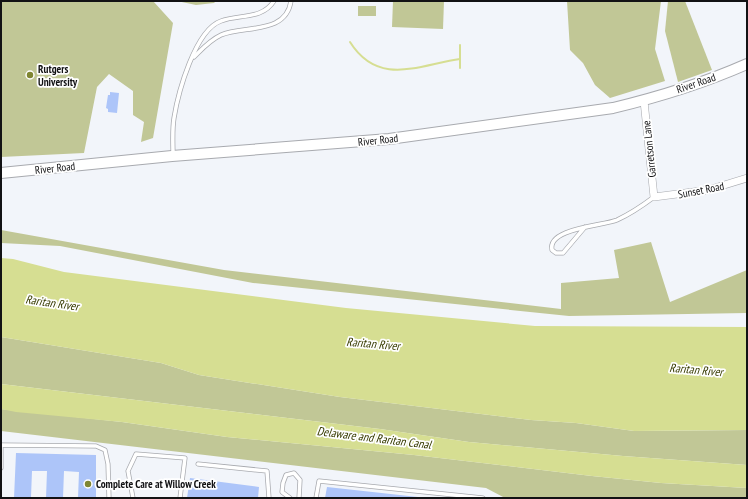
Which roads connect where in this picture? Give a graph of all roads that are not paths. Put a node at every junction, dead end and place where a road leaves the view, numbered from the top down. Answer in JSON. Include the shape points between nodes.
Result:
{"nodes":[{"id":1,"x":274,"y":1,"type":"edge"},
{"id":2,"x":291,"y":1,"type":"edge"},
{"id":3,"x":192,"y":59,"type":"junction"},
{"id":4,"x":747,"y":64,"type":"edge"},
{"id":5,"x":644,"y":101,"type":"junction"},
{"id":6,"x":172,"y":156,"type":"junction"},
{"id":7,"x":1,"y":173,"type":"edge"},
{"id":8,"x":747,"y":178,"type":"edge"},
{"id":9,"x":654,"y":197,"type":"junction"},
{"id":10,"x":585,"y":227,"type":"junction"},
{"id":11,"x":198,"y":464,"type":"dead end"},
{"id":12,"x":1,"y":468,"type":"edge"},
{"id":13,"x":282,"y":492,"type":"junction"},
{"id":14,"x":109,"y":498,"type":"edge"},
{"id":15,"x":133,"y":498,"type":"edge"},
{"id":16,"x":180,"y":498,"type":"edge"},
{"id":17,"x":269,"y":498,"type":"edge"},
{"id":18,"x":283,"y":498,"type":"edge"},
{"id":19,"x":290,"y":498,"type":"edge"},
{"id":20,"x":299,"y":498,"type":"edge"},
{"id":21,"x":316,"y":498,"type":"edge"},
{"id":22,"x":483,"y":498,"type":"edge"}],
"edges":[{"from":1,"to":3,"type":"lane","via":[[260,14],[226,19],[214,24],[197,47]]},
{"from":2,"to":3,"type":"lane","via":[[286,14],[275,23],[220,36]]},
{"from":3,"to":6,"type":"lane","via":[[181,87],[174,119]]},
{"from":4,"to":5,"type":"main road","name":"River Road"},
{"from":5,"to":6,"type":"main road","name":"River Road","via":[[613,108],[389,139]]},
{"from":5,"to":9,"type":"street","name":"Garretson Lane"},
{"from":6,"to":7,"type":"main road","name":"River Road"},
{"from":8,"to":9,"type":"street","name":"Sunset Road","via":[[708,190]]},
{"from":9,"to":10,"type":"lane","via":[[618,220]]},
{"from":10,"to":10,"type":"lane","via":[[563,253],[552,250],[553,241],[557,236]]},
{"from":11,"to":17,"type":"lane","via":[[267,471]]},
{"from":12,"to":14,"type":"lane","via":[[2,445],[96,446],[105,450]]},
{"from":13,"to":18,"type":"lane"},
{"from":13,"to":19,"type":"lane"},
{"from":13,"to":20,"type":"lane","via":[[286,475],[294,473],[300,480]]},
{"from":15,"to":16,"type":"lane","via":[[128,471],[136,454],[185,458]]},
{"from":21,"to":22,"type":"lane","via":[[318,481]]}]}
